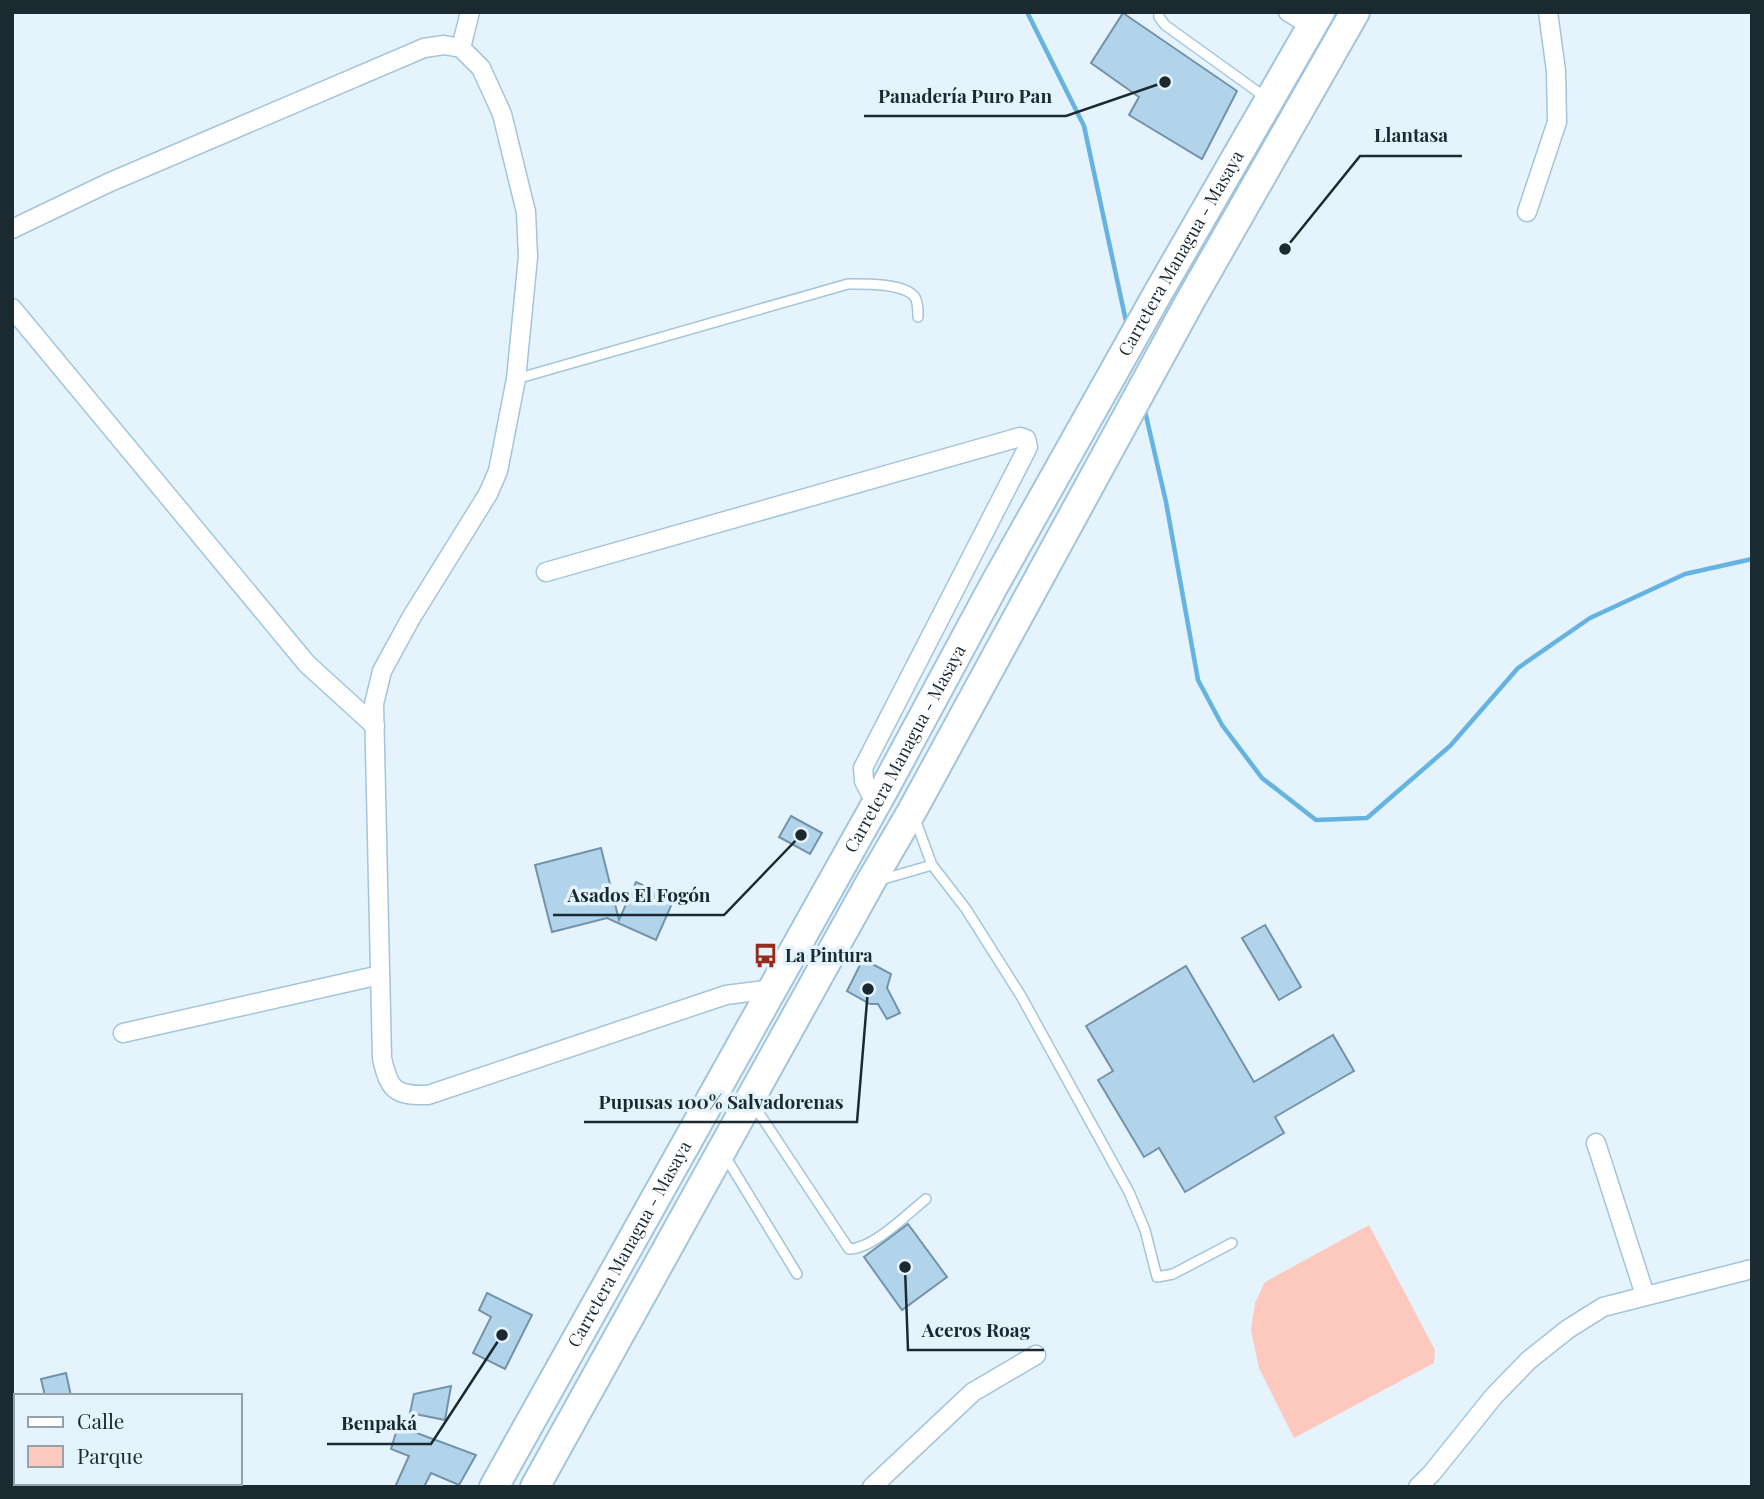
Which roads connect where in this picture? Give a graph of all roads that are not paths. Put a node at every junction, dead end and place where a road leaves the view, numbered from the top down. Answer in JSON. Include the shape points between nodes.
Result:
{"nodes":[{"id":1,"x":470,"y":12,"type":"edge"},
{"id":2,"x":1159,"y":12,"type":"edge"},
{"id":3,"x":1355,"y":12,"type":"edge"},
{"id":4,"x":1548,"y":12,"type":"edge"},
{"id":5,"x":1307,"y":17,"type":"edge"},
{"id":6,"x":461,"y":47,"type":"junction"},
{"id":7,"x":1269,"y":101,"type":"junction"},
{"id":8,"x":1527,"y":212,"type":"dead end"},
{"id":9,"x":12,"y":229,"type":"edge"},
{"id":10,"x":12,"y":308,"type":"edge"},
{"id":11,"x":919,"y":317,"type":"dead end"},
{"id":12,"x":516,"y":379,"type":"junction"},
{"id":13,"x":547,"y":572,"type":"dead end"},
{"id":14,"x":929,"y":708,"type":"junction"},
{"id":15,"x":374,"y":726,"type":"junction"},
{"id":16,"x":876,"y":804,"type":"junction"},
{"id":17,"x":912,"y":811,"type":"junction"},
{"id":18,"x":932,"y":865,"type":"junction"},
{"id":19,"x":870,"y":883,"type":"junction"},
{"id":20,"x":380,"y":975,"type":"junction"},
{"id":21,"x":772,"y":989,"type":"junction"},
{"id":22,"x":123,"y":1033,"type":"dead end"},
{"id":23,"x":750,"y":1100,"type":"junction"},
{"id":24,"x":1596,"y":1143,"type":"dead end"},
{"id":25,"x":722,"y":1151,"type":"junction"},
{"id":26,"x":926,"y":1199,"type":"dead end"},
{"id":27,"x":1232,"y":1243,"type":"dead end"},
{"id":28,"x":1752,"y":1269,"type":"edge"},
{"id":29,"x":797,"y":1274,"type":"dead end"},
{"id":30,"x":1645,"y":1295,"type":"junction"},
{"id":31,"x":1036,"y":1355,"type":"dead end"},
{"id":32,"x":556,"y":1373,"type":"junction"},
{"id":33,"x":588,"y":1390,"type":"junction"},
{"id":34,"x":531,"y":1421,"type":"junction"},
{"id":35,"x":562,"y":1438,"type":"junction"},
{"id":36,"x":494,"y":1487,"type":"edge"},
{"id":37,"x":535,"y":1487,"type":"edge"},
{"id":38,"x":872,"y":1487,"type":"edge"},
{"id":39,"x":1418,"y":1487,"type":"edge"}],
"edges":[{"from":1,"to":6,"type":"street"},
{"from":2,"to":7,"type":"lane","via":[[1165,25]]},
{"from":3,"to":17,"type":"highway","name":"Carretera Managua - Masaya"},
{"from":4,"to":8,"type":"street","via":[[1557,122]]},
{"from":5,"to":7,"type":"highway","name":"Carretera Managua - Masaya"},
{"from":6,"to":9,"type":"street","via":[[424,48],[108,183]]},
{"from":6,"to":12,"type":"street","via":[[481,68],[502,114],[526,212],[528,257]]},
{"from":7,"to":14,"type":"highway","name":"Carretera Managua - Masaya"},
{"from":10,"to":15,"type":"street","via":[[307,664]]},
{"from":11,"to":12,"type":"lane","via":[[914,295],[897,288],[848,284]]},
{"from":12,"to":15,"type":"street","via":[[498,471],[382,671]]},
{"from":13,"to":16,"type":"street","via":[[1020,437],[1026,439],[1028,447],[863,768]]},
{"from":14,"to":16,"type":"highway","name":"Carretera Managua - Masaya"},
{"from":14,"to":17,"type":"highway","via":[[899,786],[902,800]]},
{"from":15,"to":20,"type":"street"},
{"from":16,"to":21,"type":"highway","name":"Carretera Managua - Masaya"},
{"from":17,"to":18,"type":"lane"},
{"from":17,"to":19,"type":"highway","name":"Carretera Managua - Masaya"},
{"from":18,"to":19,"type":"lane"},
{"from":18,"to":27,"type":"lane","via":[[1021,996],[1129,1192],[1157,1276],[1173,1274]]},
{"from":19,"to":21,"type":"highway","via":[[834,915],[805,970]]},
{"from":19,"to":23,"type":"highway","name":"Carretera Managua - Masaya"},
{"from":20,"to":21,"type":"street","via":[[382,1058],[387,1079],[399,1093],[409,1096],[428,1095],[726,995]]},
{"from":20,"to":22,"type":"street"},
{"from":21,"to":32,"type":"highway","name":"Carretera Managua - Masaya"},
{"from":23,"to":25,"type":"highway","name":"Carretera Managua - Masaya"},
{"from":23,"to":26,"type":"lane","via":[[849,1249],[870,1243]]},
{"from":24,"to":30,"type":"street"},
{"from":25,"to":29,"type":"lane"},
{"from":25,"to":33,"type":"highway","name":"Carretera Managua - Masaya"},
{"from":28,"to":30,"type":"street"},
{"from":30,"to":39,"type":"street","via":[[1604,1307],[1529,1360]]},
{"from":31,"to":38,"type":"street","via":[[973,1392]]},
{"from":32,"to":33,"type":"highway","via":[[555,1383],[569,1397]]},
{"from":32,"to":34,"type":"highway","name":"Carretera Managua - Masaya"},
{"from":33,"to":35,"type":"highway","name":"Carretera Managua - Masaya"},
{"from":34,"to":35,"type":"highway","via":[[539,1412],[550,1410],[561,1416]]},
{"from":34,"to":36,"type":"highway","name":"Carretera Managua - Masaya"},
{"from":35,"to":37,"type":"highway","name":"Carretera Managua - Masaya"}]}
